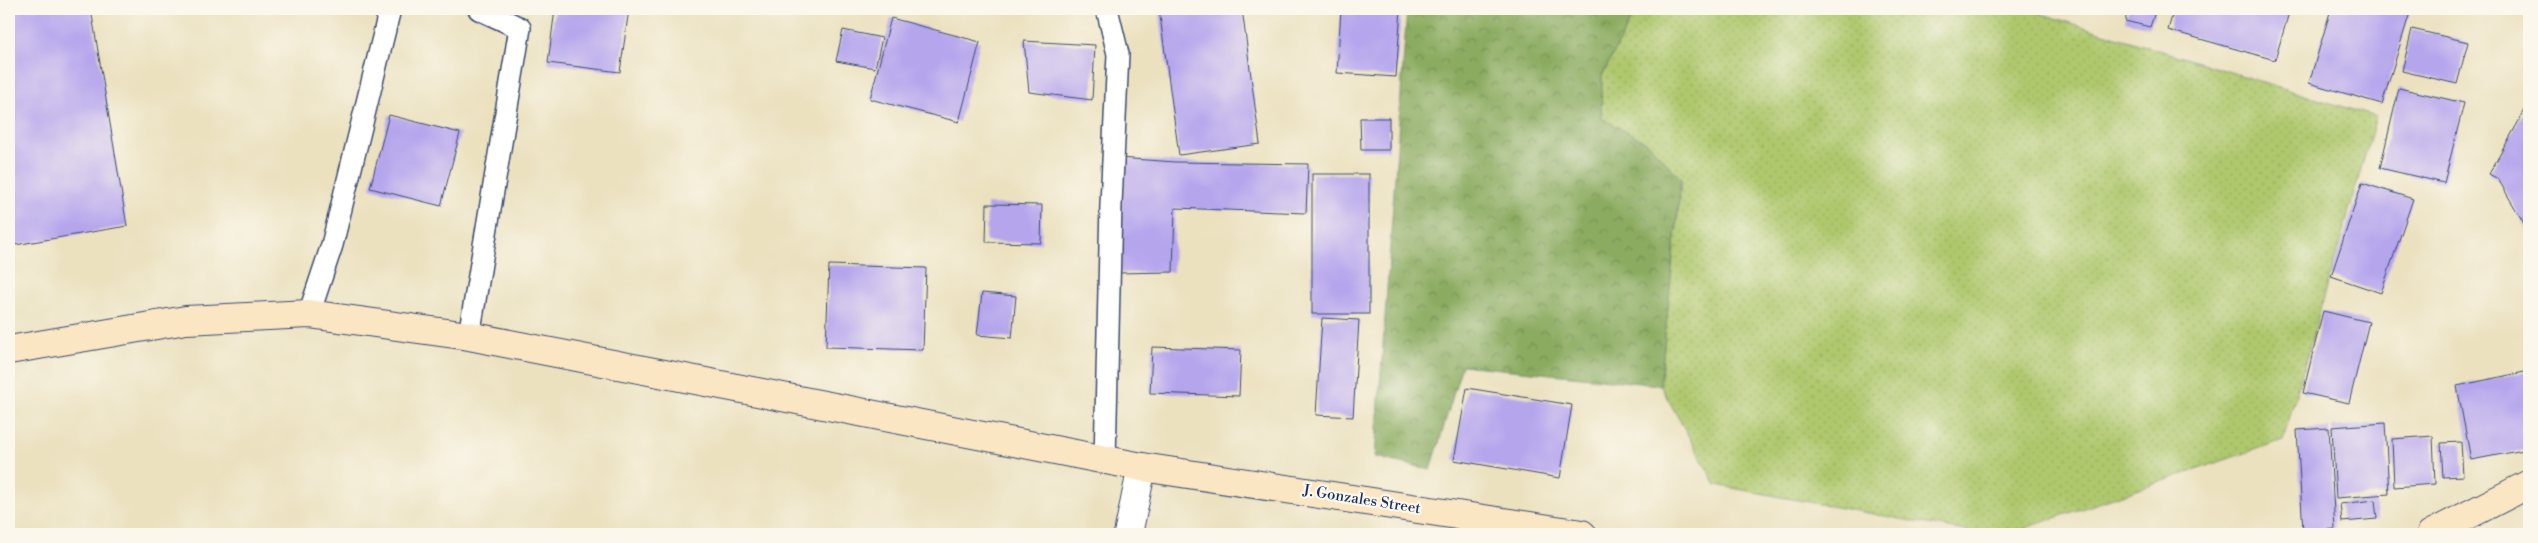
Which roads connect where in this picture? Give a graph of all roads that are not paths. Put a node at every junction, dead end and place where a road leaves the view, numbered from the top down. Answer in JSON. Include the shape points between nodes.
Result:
{"nodes":[{"id":1,"x":390,"y":9,"type":"edge"},
{"id":2,"x":479,"y":9,"type":"edge"},
{"id":3,"x":1108,"y":9,"type":"edge"},
{"id":4,"x":309,"y":314,"type":"junction"},
{"id":5,"x":469,"y":336,"type":"junction"},
{"id":6,"x":9,"y":350,"type":"edge"},
{"id":7,"x":1105,"y":460,"type":"junction"},
{"id":8,"x":1142,"y":467,"type":"junction"},
{"id":9,"x":2529,"y":484,"type":"edge"},
{"id":10,"x":1128,"y":534,"type":"edge"},
{"id":11,"x":1582,"y":534,"type":"edge"},
{"id":12,"x":2431,"y":534,"type":"edge"}],
"edges":[{"from":1,"to":4,"type":"lane","via":[[332,245]]},
{"from":2,"to":5,"type":"lane","via":[[520,28]]},
{"from":3,"to":7,"type":"lane","via":[[1118,54]]},
{"from":4,"to":5,"type":"main road","name":"J. Gonzales Street"},
{"from":4,"to":6,"type":"main road","name":"J. Gonzales Street","via":[[186,320]]},
{"from":5,"to":7,"type":"main road","name":"J. Gonzales Street"},
{"from":7,"to":8,"type":"main road","name":"J. Gonzales Street"},
{"from":8,"to":10,"type":"street"},
{"from":8,"to":11,"type":"main road","name":"J. Gonzales Street"},
{"from":9,"to":12,"type":"main road"}]}
